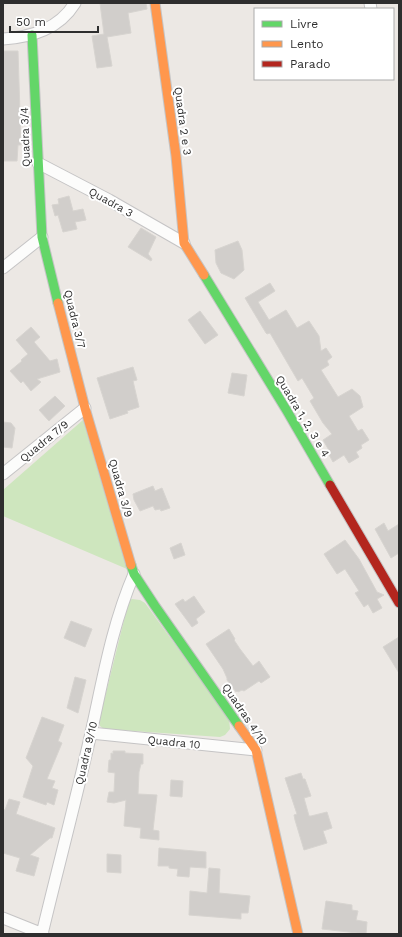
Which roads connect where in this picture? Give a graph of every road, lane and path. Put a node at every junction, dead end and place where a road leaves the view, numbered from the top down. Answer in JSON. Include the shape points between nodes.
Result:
{"nodes":[{"id":1,"x":76,"y":3,"type":"edge"},
{"id":2,"x":155,"y":3,"type":"edge"},
{"id":3,"x":32,"y":35,"type":"junction"},
{"id":4,"x":3,"y":39,"type":"edge"},
{"id":5,"x":38,"y":163,"type":"junction"},
{"id":6,"x":42,"y":237,"type":"junction"},
{"id":7,"x":184,"y":243,"type":"junction"},
{"id":8,"x":3,"y":268,"type":"edge"},
{"id":9,"x":85,"y":408,"type":"junction"},
{"id":10,"x":3,"y":474,"type":"edge"},
{"id":11,"x":134,"y":574,"type":"junction"},
{"id":12,"x":399,"y":603,"type":"edge"},
{"id":13,"x":91,"y":733,"type":"junction"},
{"id":14,"x":256,"y":750,"type":"junction"},
{"id":15,"x":3,"y":918,"type":"edge"},
{"id":16,"x":42,"y":934,"type":"edge"},
{"id":17,"x":298,"y":934,"type":"edge"}],
"edges":[{"from":1,"to":3,"type":"street","via":[[60,20]]},
{"from":2,"to":7,"type":"street","name":"Quadra 2 e 3","via":[[176,156]]},
{"from":3,"to":4,"type":"street"},
{"from":3,"to":5,"type":"street","name":"Quadra 3/4"},
{"from":5,"to":6,"type":"street","name":"Quadra 3/4"},
{"from":5,"to":7,"type":"street","name":"Quadra 3"},
{"from":6,"to":8,"type":"street"},
{"from":6,"to":9,"type":"street","name":"Quadra 3/7"},
{"from":7,"to":12,"type":"street","name":"Quadra 1, 2, 3 e 4","via":[[287,411]]},
{"from":9,"to":10,"type":"street","name":"Quadra 7/9"},
{"from":9,"to":11,"type":"street","name":"Quadra 3/9"},
{"from":11,"to":13,"type":"street","name":"Quadra 9/10","via":[[123,600]]},
{"from":11,"to":14,"type":"street","name":"Quadras 4/10"},
{"from":13,"to":14,"type":"street","name":"Quadra 10"},
{"from":13,"to":16,"type":"street","name":"Quadra 9/10"},
{"from":14,"to":17,"type":"street","name":"Quadras 4/10"},
{"from":15,"to":16,"type":"street"}]}
